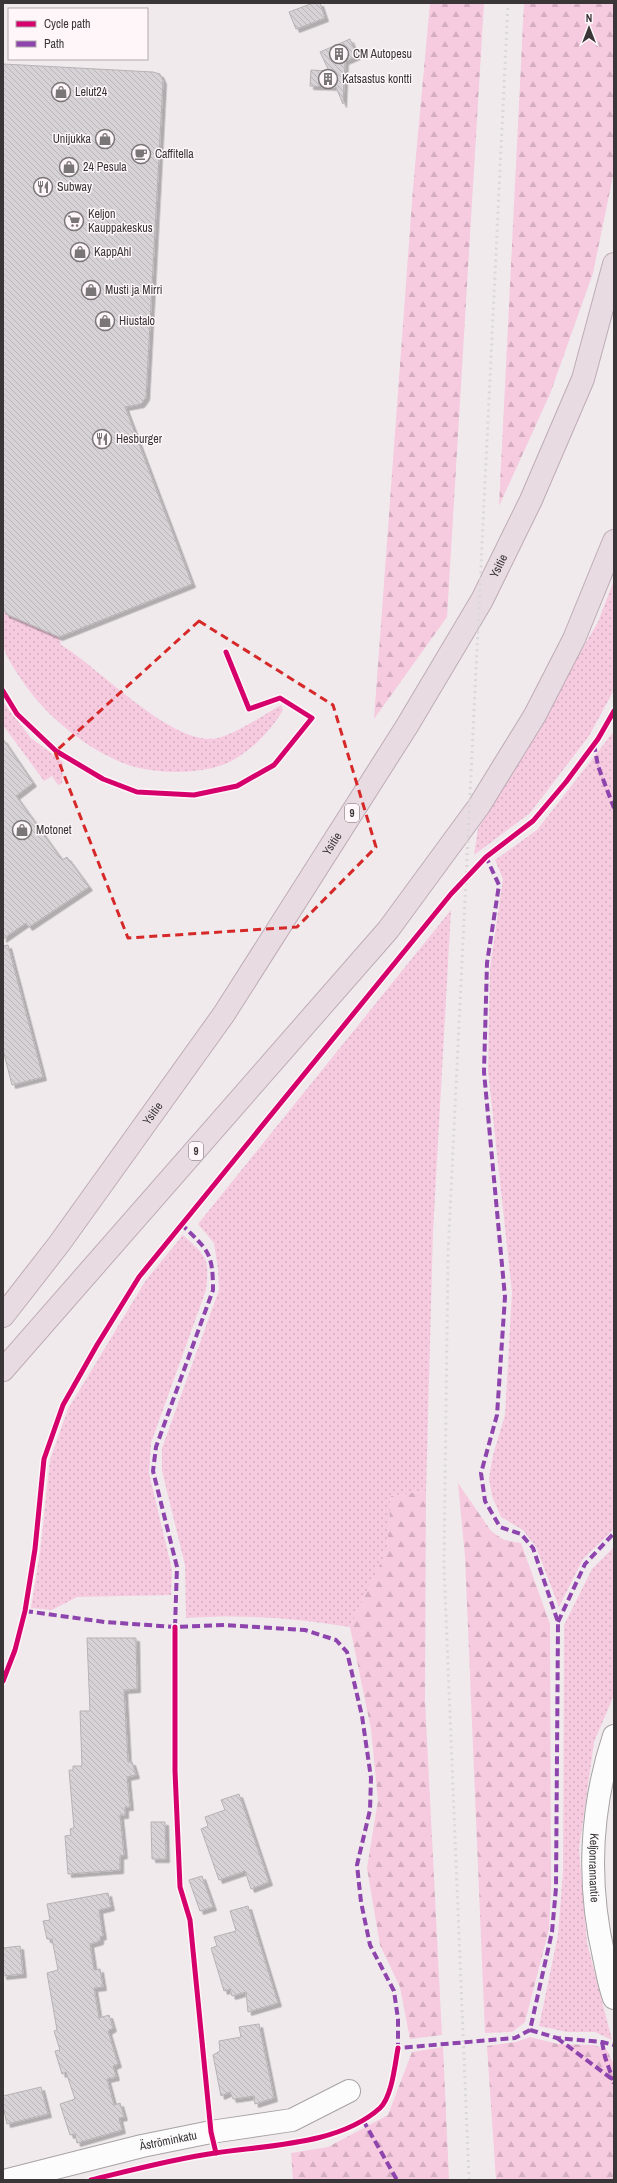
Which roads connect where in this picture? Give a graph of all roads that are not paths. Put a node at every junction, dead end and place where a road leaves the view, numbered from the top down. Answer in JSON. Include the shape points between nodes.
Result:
{"nodes":[{"id":1,"x":614,"y":264,"type":"edge"},
{"id":2,"x":614,"y":541,"type":"edge"},
{"id":3,"x":3,"y":1316,"type":"edge"},
{"id":4,"x":3,"y":1370,"type":"edge"},
{"id":5,"x":614,"y":1736,"type":"edge"},
{"id":6,"x":614,"y":1998,"type":"edge"},
{"id":7,"x":350,"y":2091,"type":"dead end"},
{"id":8,"x":8,"y":2180,"type":"edge"}],
"edges":[{"from":1,"to":3,"type":"highway","name":"Ysitie","number":"9","via":[[583,380],[531,500],[482,600],[407,726],[224,1014],[64,1237]]},
{"from":2,"to":4,"type":"highway","number":"9","via":[[574,639],[535,715],[479,806],[388,930]]},
{"from":5,"to":6,"type":"street","name":"Keljonrannantie","via":[[596,1806],[593,1852],[596,1921]]},
{"from":7,"to":8,"type":"street","name":"Äströminkatu","via":[[292,2120],[211,2132],[142,2146]]}]}
